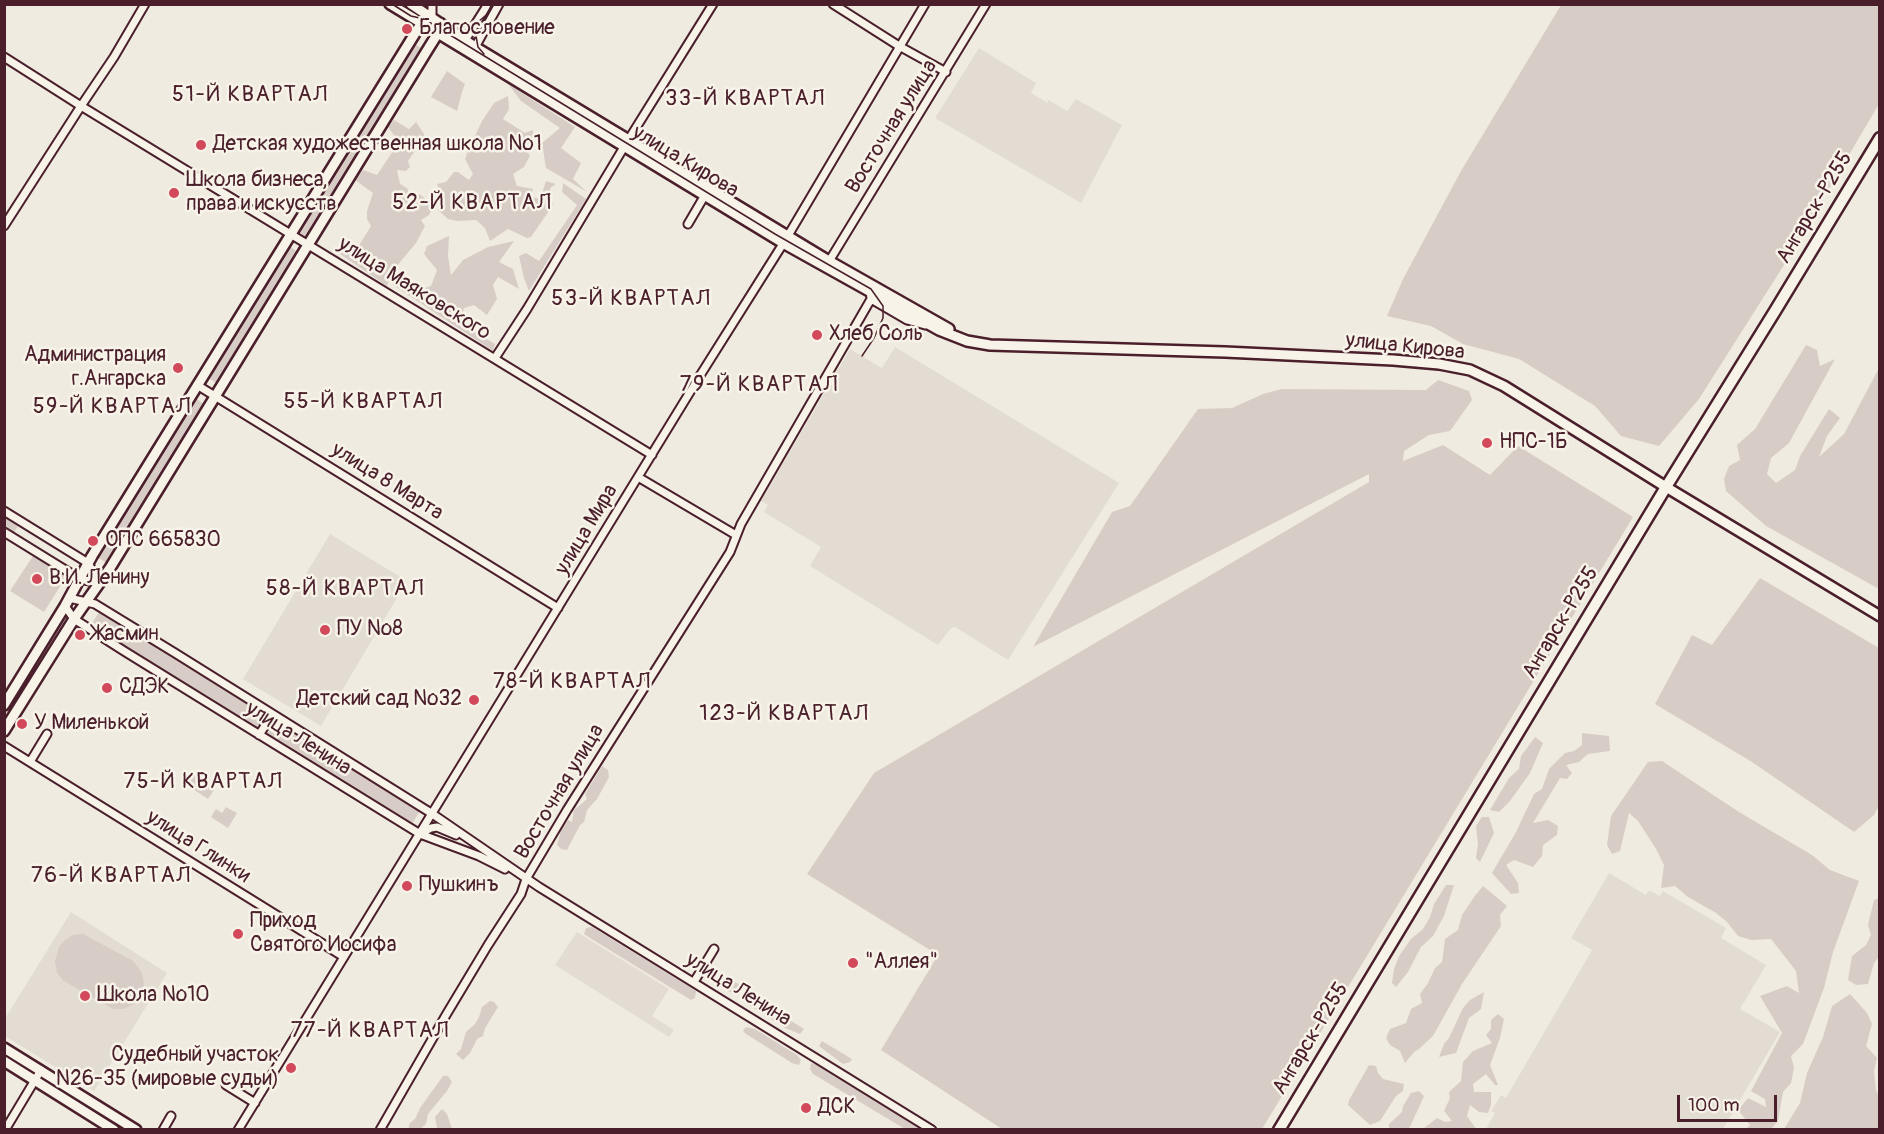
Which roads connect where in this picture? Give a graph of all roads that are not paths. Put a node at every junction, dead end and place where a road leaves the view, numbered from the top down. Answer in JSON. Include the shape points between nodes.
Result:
{"nodes":[{"id":1,"x":146,"y":4,"type":"edge"},
{"id":2,"x":390,"y":4,"type":"edge"},
{"id":3,"x":411,"y":4,"type":"edge"},
{"id":4,"x":432,"y":4,"type":"edge"},
{"id":5,"x":488,"y":4,"type":"edge"},
{"id":6,"x":500,"y":4,"type":"edge"},
{"id":7,"x":713,"y":4,"type":"edge"},
{"id":8,"x":833,"y":4,"type":"edge"},
{"id":9,"x":925,"y":4,"type":"edge"},
{"id":10,"x":986,"y":4,"type":"edge"},
{"id":11,"x":430,"y":20,"type":"junction"},
{"id":12,"x":438,"y":33,"type":"junction"},
{"id":13,"x":463,"y":44,"type":"junction"},
{"id":14,"x":899,"y":46,"type":"junction"},
{"id":15,"x":473,"y":50,"type":"junction"},
{"id":16,"x":4,"y":57,"type":"edge"},
{"id":17,"x":946,"y":72,"type":"junction"},
{"id":18,"x":81,"y":106,"type":"junction"},
{"id":19,"x":1880,"y":138,"type":"edge"},
{"id":20,"x":626,"y":143,"type":"junction"},
{"id":21,"x":705,"y":195,"type":"junction"},
{"id":22,"x":688,"y":224,"type":"dead end"},
{"id":23,"x":4,"y":226,"type":"edge"},
{"id":24,"x":291,"y":233,"type":"junction"},
{"id":25,"x":786,"y":239,"type":"junction"},
{"id":26,"x":309,"y":244,"type":"junction"},
{"id":27,"x":827,"y":264,"type":"junction"},
{"id":28,"x":870,"y":291,"type":"junction"},
{"id":29,"x":967,"y":341,"type":"junction"},
{"id":30,"x":495,"y":358,"type":"junction"},
{"id":31,"x":197,"y":385,"type":"junction"},
{"id":32,"x":214,"y":396,"type":"junction"},
{"id":33,"x":652,"y":455,"type":"junction"},
{"id":34,"x":638,"y":477,"type":"junction"},
{"id":35,"x":1666,"y":487,"type":"junction"},
{"id":36,"x":4,"y":511,"type":"edge"},
{"id":37,"x":4,"y":532,"type":"edge"},
{"id":38,"x":736,"y":535,"type":"junction"},
{"id":39,"x":88,"y":563,"type":"junction"},
{"id":40,"x":80,"y":579,"type":"junction"},
{"id":41,"x":99,"y":583,"type":"junction"},
{"id":42,"x":87,"y":601,"type":"junction"},
{"id":43,"x":67,"y":602,"type":"junction"},
{"id":44,"x":558,"y":608,"type":"junction"},
{"id":45,"x":1880,"y":616,"type":"edge"},
{"id":46,"x":74,"y":618,"type":"junction"},
{"id":47,"x":4,"y":705,"type":"edge"},
{"id":48,"x":272,"y":715,"type":"junction"},
{"id":49,"x":4,"y":731,"type":"edge"},
{"id":50,"x":47,"y":734,"type":"dead end"},
{"id":51,"x":260,"y":735,"type":"junction"},
{"id":52,"x":4,"y":746,"type":"edge"},
{"id":53,"x":30,"y":762,"type":"junction"},
{"id":54,"x":431,"y":813,"type":"junction"},
{"id":55,"x":420,"y":834,"type":"junction"},
{"id":56,"x":478,"y":846,"type":"junction"},
{"id":57,"x":526,"y":879,"type":"junction"},
{"id":58,"x":714,"y":949,"type":"dead end"},
{"id":59,"x":344,"y":957,"type":"junction"},
{"id":60,"x":694,"y":982,"type":"junction"},
{"id":61,"x":4,"y":1047,"type":"edge"},
{"id":62,"x":4,"y":1061,"type":"edge"},
{"id":63,"x":41,"y":1070,"type":"junction"},
{"id":64,"x":35,"y":1079,"type":"junction"},
{"id":65,"x":226,"y":1085,"type":"dead end"},
{"id":66,"x":255,"y":1102,"type":"junction"},
{"id":67,"x":171,"y":1116,"type":"dead end"},
{"id":68,"x":4,"y":1130,"type":"edge"},
{"id":69,"x":114,"y":1130,"type":"edge"},
{"id":70,"x":136,"y":1130,"type":"edge"},
{"id":71,"x":163,"y":1130,"type":"edge"},
{"id":72,"x":238,"y":1130,"type":"edge"},
{"id":73,"x":380,"y":1130,"type":"edge"},
{"id":74,"x":932,"y":1130,"type":"edge"},
{"id":75,"x":1279,"y":1130,"type":"edge"}],
"edges":[{"from":1,"to":18,"type":"street"},
{"from":2,"to":11,"type":"street","name":"улица Кирова"},
{"from":3,"to":11,"type":"street","name":"улица Кирова"},
{"from":4,"to":11,"type":"street"},
{"from":5,"to":13,"type":"street"},
{"from":6,"to":15,"type":"street"},
{"from":7,"to":20,"type":"street"},
{"from":8,"to":14,"type":"street"},
{"from":9,"to":14,"type":"street","name":"улица Мира"},
{"from":10,"to":17,"type":"street","name":"Восточная улица"},
{"from":11,"to":12,"type":"street","name":"улица Кирова"},
{"from":11,"to":12,"type":"street"},
{"from":11,"to":13,"type":"street","name":"улица Кирова"},
{"from":11,"to":24,"type":"street"},
{"from":12,"to":13,"type":"street","name":"улица Кирова"},
{"from":12,"to":26,"type":"street"},
{"from":13,"to":15,"type":"street","name":"улица Кирова"},
{"from":14,"to":17,"type":"street"},
{"from":14,"to":25,"type":"street","name":"улица Мира"},
{"from":15,"to":20,"type":"street","name":"улица Кирова"},
{"from":16,"to":18,"type":"street","name":"улица Маяковского"},
{"from":17,"to":27,"type":"street","name":"Восточная улица"},
{"from":18,"to":23,"type":"street"},
{"from":18,"to":24,"type":"street","name":"улица Маяковского"},
{"from":19,"to":35,"type":"main road","name":"Ангарск-Р255"},
{"from":20,"to":21,"type":"street","name":"улица Кирова"},
{"from":20,"to":25,"type":"street","name":"улица Кирова"},
{"from":20,"to":30,"type":"street"},
{"from":21,"to":22,"type":"street"},
{"from":21,"to":25,"type":"street","name":"улица Кирова"},
{"from":24,"to":26,"type":"street","name":"улица Маяковского"},
{"from":24,"to":31,"type":"street"},
{"from":25,"to":27,"type":"street","name":"улица Кирова"},
{"from":25,"to":33,"type":"street","name":"улица Мира"},
{"from":26,"to":30,"type":"street","name":"улица Маяковского"},
{"from":26,"to":32,"type":"street"},
{"from":27,"to":28,"type":"street","name":"улица Кирова"},
{"from":28,"to":29,"type":"street","name":"улица Кирова","via":[[939,330]]},
{"from":28,"to":29,"type":"street","name":"улица Кирова","via":[[937,321]]},
{"from":28,"to":38,"type":"street","name":"Восточная улица"},
{"from":29,"to":35,"type":"street","name":"улица Кирова","via":[[1393,360],[1470,370],[1504,386]]},
{"from":30,"to":33,"type":"street","name":"улица Маяковского"},
{"from":31,"to":32,"type":"street","name":"улица 8 Марта"},
{"from":31,"to":39,"type":"street"},
{"from":32,"to":41,"type":"street"},
{"from":32,"to":44,"type":"street","name":"улица 8 Марта"},
{"from":33,"to":34,"type":"street","name":"улица Мира"},
{"from":34,"to":38,"type":"street"},
{"from":34,"to":44,"type":"street","name":"улица Мира"},
{"from":35,"to":45,"type":"street","name":"улица Кирова"},
{"from":35,"to":75,"type":"main road","name":"Ангарск-Р255"},
{"from":36,"to":39,"type":"street"},
{"from":37,"to":40,"type":"street"},
{"from":38,"to":57,"type":"street","name":"Восточная улица","via":[[730,552]]},
{"from":39,"to":40,"type":"street"},
{"from":39,"to":41,"type":"street"},
{"from":40,"to":41,"type":"street"},
{"from":40,"to":43,"type":"street"},
{"from":41,"to":42,"type":"street"},
{"from":42,"to":43,"type":"street","name":"улица Ленина"},
{"from":42,"to":46,"type":"street"},
{"from":42,"to":48,"type":"street","name":"улица Ленина"},
{"from":43,"to":46,"type":"street","name":"улица Ленина"},
{"from":43,"to":47,"type":"street"},
{"from":44,"to":54,"type":"street","name":"улица Мира"},
{"from":46,"to":49,"type":"street"},
{"from":46,"to":51,"type":"street","name":"улица Ленина"},
{"from":48,"to":51,"type":"street"},
{"from":48,"to":54,"type":"street","name":"улица Ленина"},
{"from":50,"to":53,"type":"street"},
{"from":51,"to":55,"type":"street","name":"улица Ленина"},
{"from":52,"to":53,"type":"street","name":"улица Глинки"},
{"from":53,"to":59,"type":"street","name":"улица Глинки"},
{"from":54,"to":55,"type":"street","name":"улица Мира"},
{"from":54,"to":56,"type":"street","name":"улица Ленина"},
{"from":55,"to":56,"type":"street","via":[[437,827]]},
{"from":55,"to":57,"type":"street","name":"улица Ленина"},
{"from":55,"to":59,"type":"street","name":"улица Мира"},
{"from":56,"to":57,"type":"street","name":"улица Ленина"},
{"from":57,"to":60,"type":"street","name":"улица Ленина"},
{"from":57,"to":73,"type":"street","name":"Восточная улица","via":[[521,894]]},
{"from":58,"to":60,"type":"street"},
{"from":59,"to":66,"type":"street","name":"улица Мира"},
{"from":60,"to":74,"type":"street","name":"улица Ленина"},
{"from":61,"to":63,"type":"street"},
{"from":62,"to":64,"type":"street"},
{"from":63,"to":64,"type":"street"},
{"from":63,"to":70,"type":"street"},
{"from":64,"to":68,"type":"street"},
{"from":64,"to":69,"type":"street"},
{"from":65,"to":66,"type":"street"},
{"from":66,"to":72,"type":"street","name":"улица Мира"},
{"from":67,"to":71,"type":"street"}]}
